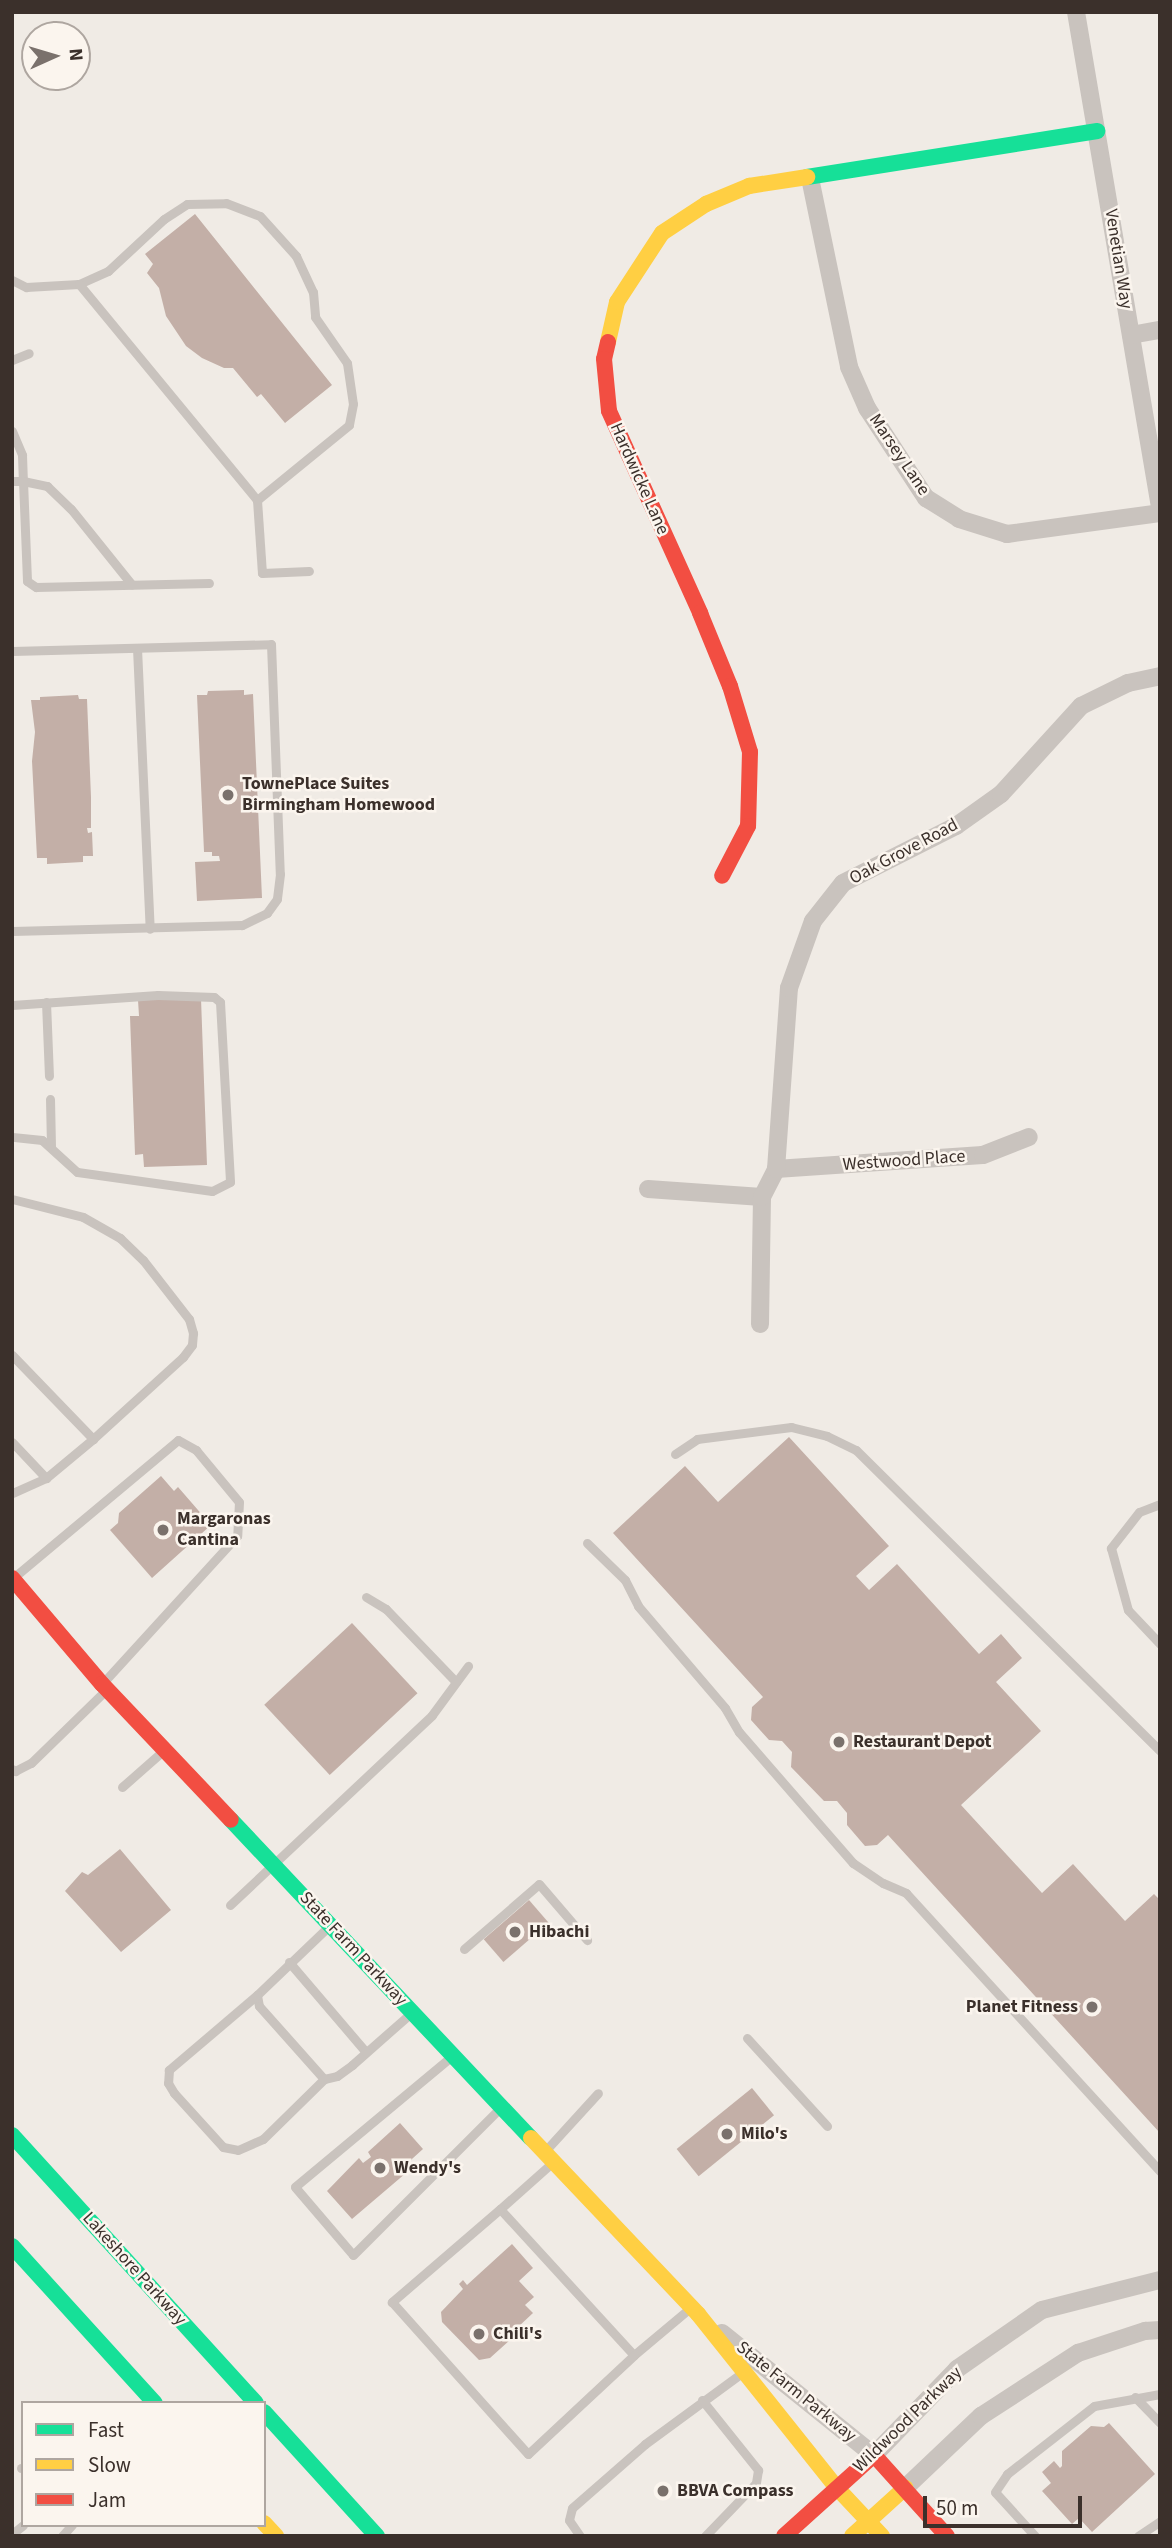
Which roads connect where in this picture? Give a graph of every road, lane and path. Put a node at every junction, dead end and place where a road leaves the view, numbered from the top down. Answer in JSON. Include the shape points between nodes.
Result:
{"nodes":[{"id":1,"x":1076,"y":12,"type":"edge"},
{"id":2,"x":1097,"y":131,"type":"junction"},
{"id":3,"x":810,"y":178,"type":"junction"},
{"id":4,"x":12,"y":280,"type":"edge"},
{"id":5,"x":79,"y":284,"type":"junction"},
{"id":6,"x":1160,"y":330,"type":"edge"},
{"id":7,"x":1131,"y":335,"type":"junction"},
{"id":8,"x":29,"y":353,"type":"dead end"},
{"id":9,"x":12,"y":360,"type":"edge"},
{"id":10,"x":12,"y":431,"type":"edge"},
{"id":11,"x":12,"y":481,"type":"edge"},
{"id":12,"x":23,"y":481,"type":"junction"},
{"id":13,"x":257,"y":500,"type":"junction"},
{"id":14,"x":1160,"y":507,"type":"edge"},
{"id":15,"x":1160,"y":513,"type":"edge"},
{"id":16,"x":309,"y":570,"type":"dead end"},
{"id":17,"x":209,"y":583,"type":"dead end"},
{"id":18,"x":132,"y":585,"type":"junction"},
{"id":19,"x":137,"y":648,"type":"junction"},
{"id":20,"x":12,"y":652,"type":"edge"},
{"id":21,"x":1160,"y":676,"type":"edge"},
{"id":22,"x":722,"y":876,"type":"dead end"},
{"id":23,"x":150,"y":929,"type":"junction"},
{"id":24,"x":12,"y":931,"type":"edge"},
{"id":25,"x":46,"y":1002,"type":"junction"},
{"id":26,"x":12,"y":1005,"type":"edge"},
{"id":27,"x":50,"y":1076,"type":"dead end"},
{"id":28,"x":50,"y":1099,"type":"dead end"},
{"id":29,"x":12,"y":1137,"type":"edge"},
{"id":30,"x":1029,"y":1137,"type":"dead end"},
{"id":31,"x":51,"y":1146,"type":"junction"},
{"id":32,"x":776,"y":1169,"type":"junction"},
{"id":33,"x":648,"y":1189,"type":"dead end"},
{"id":34,"x":762,"y":1197,"type":"junction"},
{"id":35,"x":12,"y":1199,"type":"edge"},
{"id":36,"x":760,"y":1324,"type":"dead end"},
{"id":37,"x":12,"y":1355,"type":"edge"},
{"id":38,"x":93,"y":1439,"type":"junction"},
{"id":39,"x":12,"y":1441,"type":"edge"},
{"id":40,"x":675,"y":1454,"type":"dead end"},
{"id":41,"x":46,"y":1478,"type":"junction"},
{"id":42,"x":12,"y":1493,"type":"edge"},
{"id":43,"x":1160,"y":1504,"type":"edge"},
{"id":44,"x":587,"y":1543,"type":"dead end"},
{"id":45,"x":14,"y":1584,"type":"edge"},
{"id":46,"x":366,"y":1597,"type":"dead end"},
{"id":47,"x":1160,"y":1644,"type":"edge"},
{"id":48,"x":468,"y":1666,"type":"dead end"},
{"id":49,"x":456,"y":1682,"type":"junction"},
{"id":50,"x":104,"y":1687,"type":"junction"},
{"id":51,"x":164,"y":1750,"type":"junction"},
{"id":52,"x":1160,"y":1751,"type":"edge"},
{"id":53,"x":12,"y":1769,"type":"edge"},
{"id":54,"x":122,"y":1787,"type":"dead end"},
{"id":55,"x":274,"y":1865,"type":"junction"},
{"id":56,"x":230,"y":1905,"type":"dead end"},
{"id":57,"x":330,"y":1924,"type":"junction"},
{"id":58,"x":587,"y":1940,"type":"dead end"},
{"id":59,"x":464,"y":1948,"type":"dead end"},
{"id":60,"x":289,"y":1962,"type":"junction"},
{"id":61,"x":257,"y":1995,"type":"junction"},
{"id":62,"x":412,"y":2012,"type":"junction"},
{"id":63,"x":747,"y":2038,"type":"dead end"},
{"id":64,"x":365,"y":2051,"type":"junction"},
{"id":65,"x":453,"y":2055,"type":"junction"},
{"id":66,"x":324,"y":2079,"type":"junction"},
{"id":67,"x":598,"y":2093,"type":"dead end"},
{"id":68,"x":502,"y":2106,"type":"junction"},
{"id":69,"x":827,"y":2126,"type":"dead end"},
{"id":70,"x":12,"y":2135,"type":"edge"},
{"id":71,"x":550,"y":2156,"type":"junction"},
{"id":72,"x":1160,"y":2171,"type":"edge"},
{"id":73,"x":500,"y":2209,"type":"junction"},
{"id":74,"x":12,"y":2246,"type":"edge"},
{"id":75,"x":1160,"y":2280,"type":"edge"},
{"id":76,"x":695,"y":2310,"type":"junction"},
{"id":77,"x":1160,"y":2330,"type":"edge"},
{"id":78,"x":634,"y":2356,"type":"junction"},
{"id":79,"x":744,"y":2371,"type":"junction"},
{"id":80,"x":1160,"y":2393,"type":"edge"},
{"id":81,"x":1135,"y":2397,"type":"junction"},
{"id":82,"x":702,"y":2400,"type":"junction"},
{"id":83,"x":153,"y":2401,"type":"edge"},
{"id":84,"x":254,"y":2401,"type":"edge"},
{"id":85,"x":266,"y":2414,"type":"edge"},
{"id":86,"x":1160,"y":2423,"type":"edge"},
{"id":87,"x":874,"y":2455,"type":"junction"},
{"id":88,"x":837,"y":2488,"type":"junction"},
{"id":89,"x":905,"y":2488,"type":"junction"},
{"id":90,"x":868,"y":2520,"type":"junction"},
{"id":91,"x":1160,"y":2521,"type":"edge"},
{"id":92,"x":377,"y":2536,"type":"edge"},
{"id":93,"x":580,"y":2536,"type":"edge"},
{"id":94,"x":705,"y":2536,"type":"edge"},
{"id":95,"x":785,"y":2536,"type":"edge"},
{"id":96,"x":852,"y":2536,"type":"edge"},
{"id":97,"x":882,"y":2536,"type":"edge"},
{"id":98,"x":947,"y":2536,"type":"edge"},
{"id":99,"x":1035,"y":2536,"type":"edge"},
{"id":100,"x":1138,"y":2536,"type":"edge"}],
"edges":[{"from":1,"to":2,"type":"street","name":"Venetian Way"},
{"from":2,"to":3,"type":"street","name":"Hardwicke Lane"},
{"from":2,"to":7,"type":"street","name":"Venetian Way"},
{"from":3,"to":15,"type":"street","name":"Marsey Lane","via":[[849,367],[867,408],[926,498],[958,519],[1007,534]]},
{"from":3,"to":22,"type":"street","name":"Hardwicke Lane","via":[[749,186],[706,204],[662,233],[617,302],[604,359],[608,411],[705,625],[750,752],[748,826]]},
{"from":4,"to":5,"type":"lane","via":[[26,287]]},
{"from":5,"to":13,"type":"lane"},
{"from":5,"to":13,"type":"lane","via":[[108,271],[187,204],[226,202],[260,215],[296,257],[313,292],[314,317],[347,363],[354,404],[349,425]]},
{"from":6,"to":7,"type":"street"},
{"from":7,"to":14,"type":"street","name":"Venetian Way"},
{"from":8,"to":9,"type":"lane"},
{"from":10,"to":12,"type":"lane","via":[[22,455]]},
{"from":11,"to":12,"type":"lane"},
{"from":12,"to":18,"type":"lane","via":[[47,486]]},
{"from":12,"to":18,"type":"lane","via":[[27,581],[36,587]]},
{"from":13,"to":16,"type":"lane","via":[[262,573]]},
{"from":17,"to":18,"type":"lane"},
{"from":19,"to":20,"type":"lane"},
{"from":19,"to":23,"type":"lane"},
{"from":19,"to":23,"type":"lane","via":[[271,644],[280,874],[277,899],[267,913],[242,925]]},
{"from":21,"to":32,"type":"street","name":"Oak Grove Road","via":[[1128,683],[1081,706],[1001,794],[956,826],[843,883],[813,921],[789,988]]},
{"from":23,"to":24,"type":"lane"},
{"from":25,"to":26,"type":"lane"},
{"from":25,"to":27,"type":"lane"},
{"from":25,"to":31,"type":"lane","via":[[215,997],[220,1002],[230,1182],[212,1191],[77,1172]]},
{"from":28,"to":31,"type":"lane"},
{"from":29,"to":31,"type":"lane","via":[[33,1138]]},
{"from":30,"to":32,"type":"street","name":"Westwood Place","via":[[983,1155]]},
{"from":32,"to":34,"type":"street","name":"Oak Grove Road"},
{"from":33,"to":34,"type":"street"},
{"from":34,"to":36,"type":"street","name":"Oak Grove Road"},
{"from":35,"to":38,"type":"lane","via":[[83,1217],[120,1238],[189,1319],[192,1345],[183,1357]]},
{"from":37,"to":38,"type":"lane"},
{"from":38,"to":41,"type":"lane"},
{"from":39,"to":41,"type":"lane"},
{"from":40,"to":52,"type":"lane","via":[[697,1439],[792,1427],[856,1450]]},
{"from":41,"to":42,"type":"lane"},
{"from":43,"to":47,"type":"lane","via":[[1139,1512],[1111,1548],[1128,1610]]},
{"from":44,"to":72,"type":"lane","via":[[625,1580],[638,1606],[725,1708],[739,1732],[853,1863],[906,1893]]},
{"from":45,"to":50,"type":"street","name":"State Farm Parkway"},
{"from":45,"to":50,"type":"lane","via":[[178,1440],[196,1450],[239,1502],[237,1536]]},
{"from":46,"to":49,"type":"lane","via":[[386,1609]]},
{"from":48,"to":49,"type":"lane"},
{"from":49,"to":55,"type":"lane","via":[[432,1715]]},
{"from":50,"to":51,"type":"street","name":"State Farm Parkway"},
{"from":50,"to":53,"type":"lane","via":[[32,1763]]},
{"from":51,"to":54,"type":"lane"},
{"from":51,"to":55,"type":"street","name":"State Farm Parkway"},
{"from":55,"to":56,"type":"lane"},
{"from":55,"to":57,"type":"street","name":"State Farm Parkway"},
{"from":57,"to":60,"type":"lane"},
{"from":57,"to":62,"type":"street","name":"State Farm Parkway"},
{"from":58,"to":59,"type":"lane","via":[[539,1884]]},
{"from":60,"to":61,"type":"lane"},
{"from":60,"to":64,"type":"lane"},
{"from":61,"to":66,"type":"lane","via":[[259,2006]]},
{"from":61,"to":66,"type":"lane","via":[[169,2070],[168,2084],[174,2093],[223,2147],[238,2150],[263,2139]]},
{"from":62,"to":64,"type":"lane"},
{"from":62,"to":65,"type":"street","name":"State Farm Parkway"},
{"from":63,"to":69,"type":"lane"},
{"from":64,"to":66,"type":"lane","via":[[337,2076]]},
{"from":65,"to":68,"type":"street","name":"State Farm Parkway"},
{"from":65,"to":68,"type":"lane","via":[[295,2187],[353,2255]]},
{"from":67,"to":71,"type":"lane"},
{"from":68,"to":71,"type":"street","name":"State Farm Parkway"},
{"from":70,"to":84,"type":"street","name":"Lakeshore Parkway"},
{"from":71,"to":73,"type":"lane"},
{"from":71,"to":76,"type":"street","name":"State Farm Parkway"},
{"from":73,"to":78,"type":"lane"},
{"from":73,"to":78,"type":"lane","via":[[392,2302],[527,2454]]},
{"from":74,"to":83,"type":"street"},
{"from":75,"to":87,"type":"street","name":"Wildwood Parkway","via":[[1042,2310],[957,2369]]},
{"from":76,"to":78,"type":"lane"},
{"from":76,"to":79,"type":"street","name":"State Farm Parkway"},
{"from":76,"to":87,"type":"street","name":"State Farm Parkway"},
{"from":77,"to":89,"type":"street","via":[[1078,2353],[981,2416]]},
{"from":79,"to":82,"type":"lane"},
{"from":79,"to":88,"type":"street","name":"State Farm Parkway"},
{"from":80,"to":81,"type":"lane"},
{"from":81,"to":86,"type":"lane"},
{"from":81,"to":99,"type":"lane","via":[[1094,2406],[1007,2474],[995,2492]]},
{"from":82,"to":93,"type":"lane","via":[[572,2508],[569,2520]]},
{"from":82,"to":94,"type":"lane","via":[[758,2470],[756,2483]]},
{"from":85,"to":92,"type":"street"},
{"from":87,"to":88,"type":"street","name":"Wildwood Parkway"},
{"from":87,"to":89,"type":"street","name":"State Farm Parkway"},
{"from":88,"to":90,"type":"street","name":"State Farm Parkway"},
{"from":88,"to":95,"type":"street","name":"Wildwood Parkway"},
{"from":89,"to":90,"type":"street"},
{"from":89,"to":98,"type":"street","name":"State Farm Parkway"},
{"from":90,"to":96,"type":"street"},
{"from":90,"to":97,"type":"street","name":"State Farm Parkway"},
{"from":91,"to":100,"type":"lane"}]}
